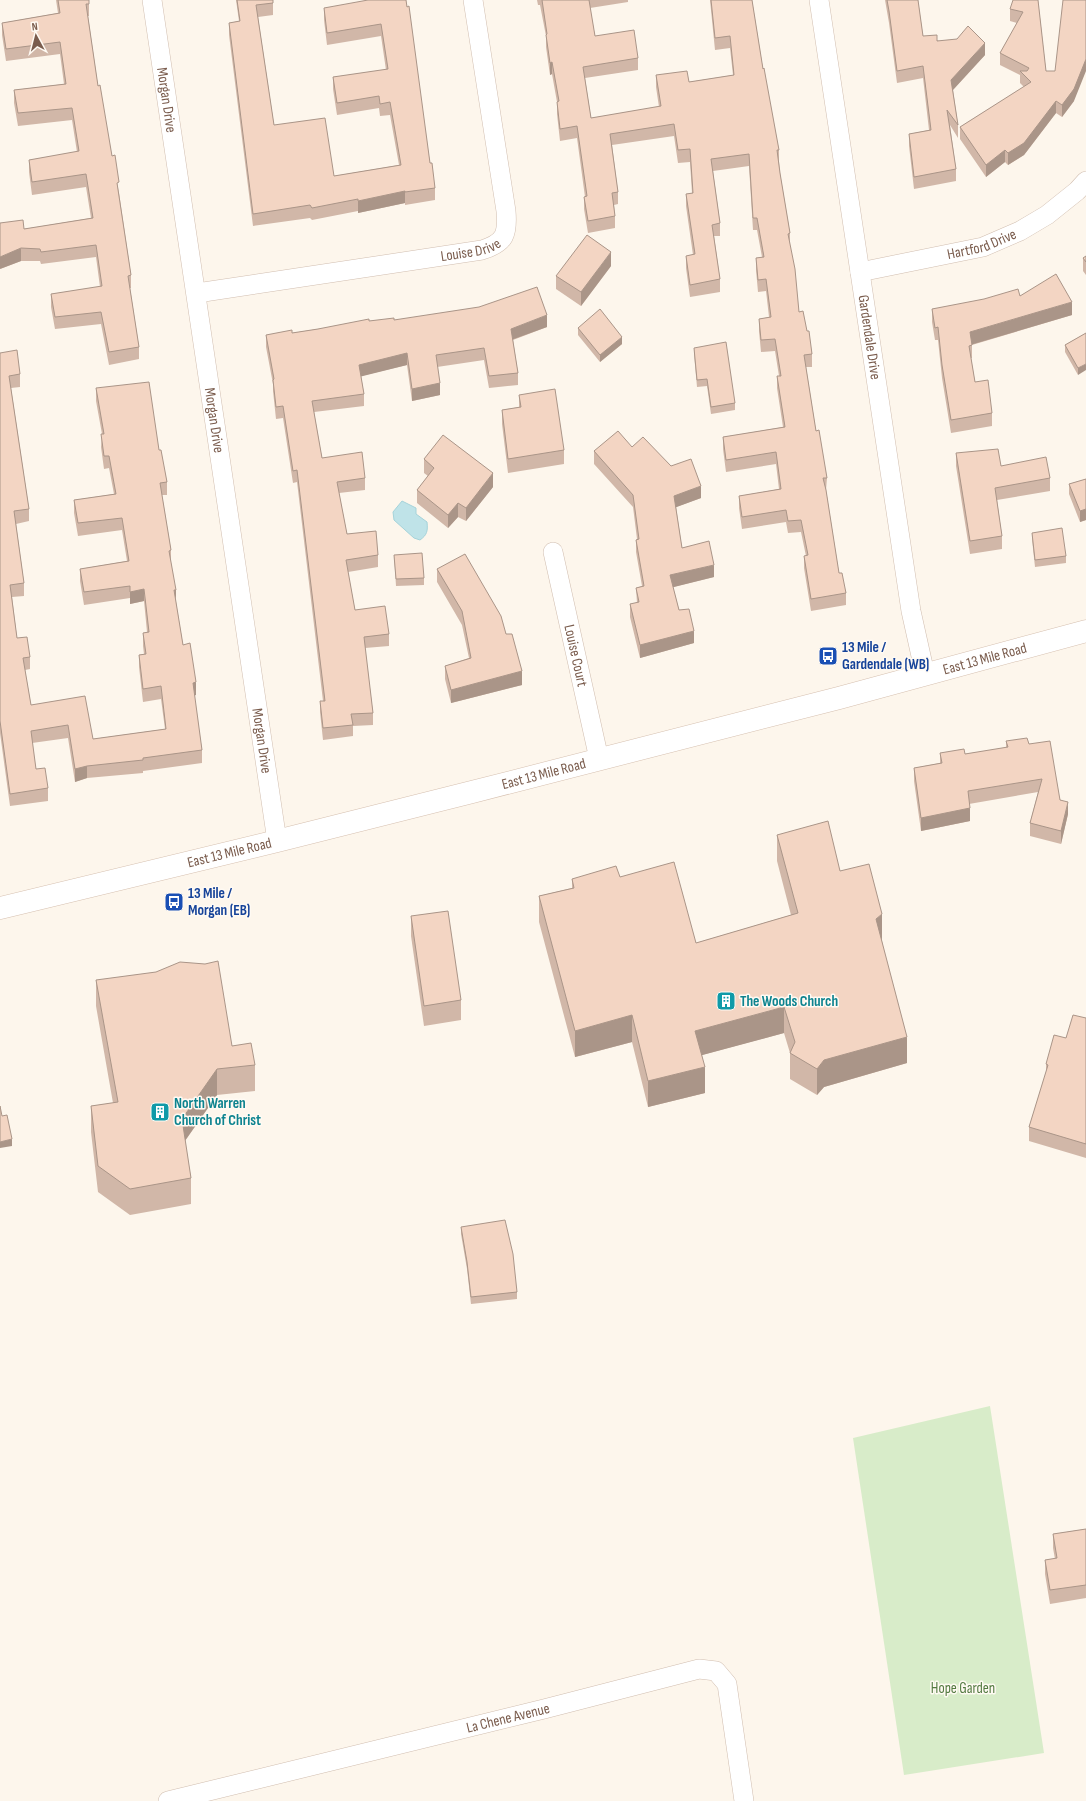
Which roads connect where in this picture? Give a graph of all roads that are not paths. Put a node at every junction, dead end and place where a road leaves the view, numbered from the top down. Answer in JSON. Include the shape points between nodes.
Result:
{"nodes":[{"id":1,"x":152,"y":0,"type":"edge"},
{"id":2,"x":473,"y":0,"type":"edge"},
{"id":3,"x":819,"y":0,"type":"edge"},
{"id":4,"x":1086,"y":181,"type":"edge"},
{"id":5,"x":860,"y":272,"type":"junction"},
{"id":6,"x":197,"y":293,"type":"junction"},
{"id":7,"x":553,"y":552,"type":"dead end"},
{"id":8,"x":1086,"y":632,"type":"edge"},
{"id":9,"x":925,"y":674,"type":"junction"},
{"id":10,"x":599,"y":759,"type":"junction"},
{"id":11,"x":278,"y":841,"type":"junction"},
{"id":12,"x":0,"y":908,"type":"edge"},
{"id":13,"x":168,"y":1801,"type":"edge"},
{"id":14,"x":744,"y":1801,"type":"edge"}],
"edges":[{"from":1,"to":6,"type":"street","name":"Morgan Drive"},
{"from":2,"to":6,"type":"street","name":"Louise Drive","via":[[506,211],[507,228],[503,239],[494,247],[482,250]]},
{"from":3,"to":5,"type":"street","name":"Gardendale Drive"},
{"from":4,"to":5,"type":"street","name":"Hartford Drive","via":[[1047,215],[1020,231],[983,247]]},
{"from":5,"to":9,"type":"street","name":"Gardendale Drive","via":[[911,611]]},
{"from":6,"to":11,"type":"street","name":"Morgan Drive"},
{"from":7,"to":10,"type":"street","name":"Louise Court"},
{"from":8,"to":9,"type":"main road","name":"East 13 Mile Road"},
{"from":9,"to":10,"type":"main road","name":"East 13 Mile Road"},
{"from":10,"to":11,"type":"main road","name":"East 13 Mile Road"},
{"from":11,"to":12,"type":"main road","name":"East 13 Mile Road"},
{"from":13,"to":14,"type":"street","name":"La Chene Avenue","via":[[699,1669],[716,1671],[727,1684]]}]}
